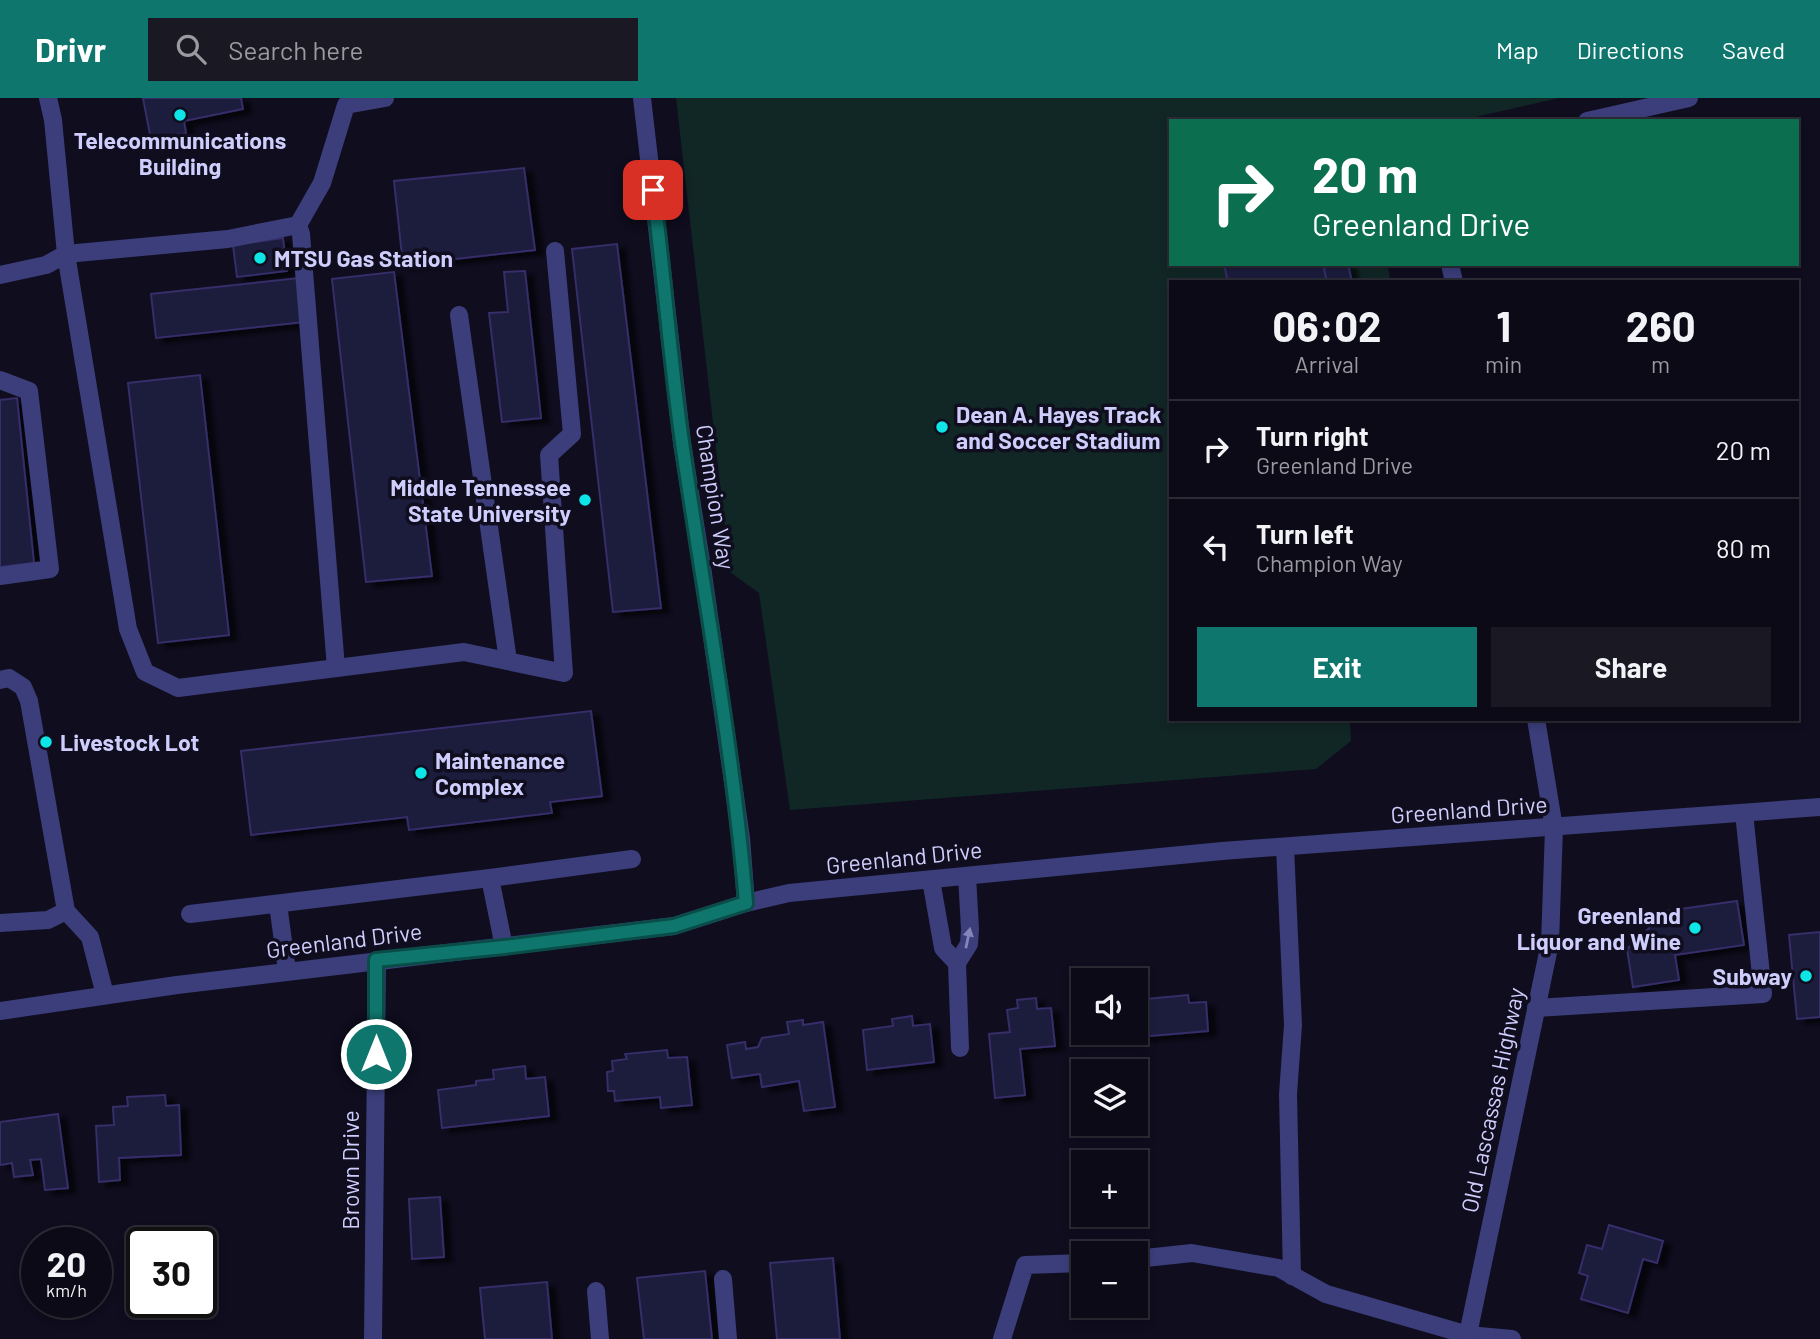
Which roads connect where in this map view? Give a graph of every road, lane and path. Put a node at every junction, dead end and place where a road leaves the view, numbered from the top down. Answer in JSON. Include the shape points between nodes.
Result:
{"nodes":[{"id":1,"x":48,"y":98,"type":"edge"},
{"id":2,"x":385,"y":98,"type":"edge"},
{"id":3,"x":642,"y":98,"type":"edge"},
{"id":4,"x":1689,"y":98,"type":"edge"},
{"id":5,"x":1596,"y":119,"type":"edge"},
{"id":6,"x":298,"y":225,"type":"junction"},
{"id":7,"x":555,"y":251,"type":"dead end"},
{"id":8,"x":66,"y":254,"type":"junction"},
{"id":9,"x":0,"y":275,"type":"edge"},
{"id":10,"x":459,"y":315,"type":"dead end"},
{"id":11,"x":0,"y":380,"type":"edge"},
{"id":12,"x":0,"y":576,"type":"edge"},
{"id":13,"x":508,"y":662,"type":"junction"},
{"id":14,"x":337,"y":668,"type":"junction"},
{"id":15,"x":0,"y":680,"type":"edge"},
{"id":16,"x":1536,"y":721,"type":"edge"},
{"id":17,"x":1820,"y":807,"type":"edge"},
{"id":18,"x":1744,"y":813,"type":"junction"},
{"id":19,"x":1554,"y":828,"type":"junction"},
{"id":20,"x":1285,"y":847,"type":"junction"},
{"id":21,"x":632,"y":859,"type":"dead end"},
{"id":22,"x":967,"y":876,"type":"junction"},
{"id":23,"x":490,"y":878,"type":"junction"},
{"id":24,"x":931,"y":880,"type":"junction"},
{"id":25,"x":746,"y":903,"type":"junction"},
{"id":26,"x":278,"y":904,"type":"junction"},
{"id":27,"x":66,"y":911,"type":"junction"},
{"id":28,"x":190,"y":914,"type":"dead end"},
{"id":29,"x":0,"y":923,"type":"edge"},
{"id":30,"x":504,"y":947,"type":"junction"},
{"id":31,"x":376,"y":960,"type":"junction"},
{"id":32,"x":957,"y":962,"type":"junction"},
{"id":33,"x":287,"y":971,"type":"junction"},
{"id":34,"x":105,"y":995,"type":"junction"},
{"id":35,"x":1536,"y":1008,"type":"junction"},
{"id":36,"x":0,"y":1011,"type":"edge"},
{"id":37,"x":960,"y":1048,"type":"dead end"},
{"id":38,"x":1148,"y":1258,"type":"edge"},
{"id":39,"x":1071,"y":1263,"type":"edge"},
{"id":40,"x":1292,"y":1276,"type":"junction"},
{"id":41,"x":723,"y":1279,"type":"dead end"},
{"id":42,"x":596,"y":1291,"type":"dead end"},
{"id":43,"x":1468,"y":1337,"type":"edge"},
{"id":44,"x":373,"y":1339,"type":"edge"},
{"id":45,"x":600,"y":1339,"type":"edge"},
{"id":46,"x":728,"y":1339,"type":"edge"},
{"id":47,"x":1002,"y":1339,"type":"edge"},
{"id":48,"x":1512,"y":1339,"type":"edge"}],
"edges":[{"from":1,"to":8,"type":"street"},
{"from":2,"to":6,"type":"street","via":[[346,105],[322,184]]},
{"from":3,"to":25,"type":"street","name":"Champion Way","via":[[679,418],[741,838]]},
{"from":4,"to":5,"type":"street"},
{"from":6,"to":8,"type":"street","via":[[228,239]]},
{"from":6,"to":14,"type":"street"},
{"from":7,"to":13,"type":"street","via":[[572,434],[549,455],[564,673]]},
{"from":8,"to":9,"type":"street","via":[[46,265]]},
{"from":8,"to":14,"type":"street","via":[[128,629],[145,672],[178,688]]},
{"from":10,"to":13,"type":"street"},
{"from":11,"to":12,"type":"street","via":[[29,391],[50,569]]},
{"from":13,"to":14,"type":"street","via":[[464,652]]},
{"from":15,"to":27,"type":"street","via":[[9,678],[23,687],[29,701]]},
{"from":16,"to":19,"type":"street","name":"Old Lascassas Highway"},
{"from":17,"to":18,"type":"street","name":"Greenland Drive"},
{"from":18,"to":19,"type":"street","name":"Greenland Drive"},
{"from":18,"to":35,"type":"street","via":[[1763,994]]},
{"from":19,"to":20,"type":"street","name":"Greenland Drive"},
{"from":19,"to":35,"type":"street","name":"Old Lascassas Highway","via":[[1550,943]]},
{"from":20,"to":22,"type":"street","name":"Greenland Drive"},
{"from":20,"to":40,"type":"street","via":[[1293,1024],[1288,1094]]},
{"from":21,"to":23,"type":"street"},
{"from":22,"to":24,"type":"street","name":"Greenland Drive"},
{"from":32,"to":22,"type":"street","one_way":true,"via":[[969,944],[971,929]]},
{"from":23,"to":26,"type":"street"},
{"from":23,"to":30,"type":"street"},
{"from":24,"to":25,"type":"street","name":"Greenland Drive","via":[[789,893]]},
{"from":24,"to":32,"type":"street","via":[[943,948]]},
{"from":25,"to":30,"type":"street","name":"Greenland Drive","via":[[674,926]]},
{"from":26,"to":28,"type":"street"},
{"from":26,"to":33,"type":"street"},
{"from":27,"to":29,"type":"street","via":[[48,920]]},
{"from":27,"to":34,"type":"street","via":[[90,937]]},
{"from":30,"to":31,"type":"street","name":"Greenland Drive"},
{"from":31,"to":33,"type":"street","name":"Greenland Drive"},
{"from":31,"to":44,"type":"street","name":"Brown Drive"},
{"from":32,"to":37,"type":"street"},
{"from":33,"to":34,"type":"street","name":"Greenland Drive"},
{"from":34,"to":36,"type":"street","name":"Greenland Drive"},
{"from":35,"to":43,"type":"street","name":"Old Lascassas Highway"},
{"from":38,"to":40,"type":"street","via":[[1192,1253],[1279,1268]]},
{"from":39,"to":47,"type":"street","via":[[1025,1265]]},
{"from":40,"to":43,"type":"street","via":[[1326,1294]]},
{"from":41,"to":46,"type":"street"},
{"from":42,"to":45,"type":"street"},
{"from":43,"to":48,"type":"street"}]}
